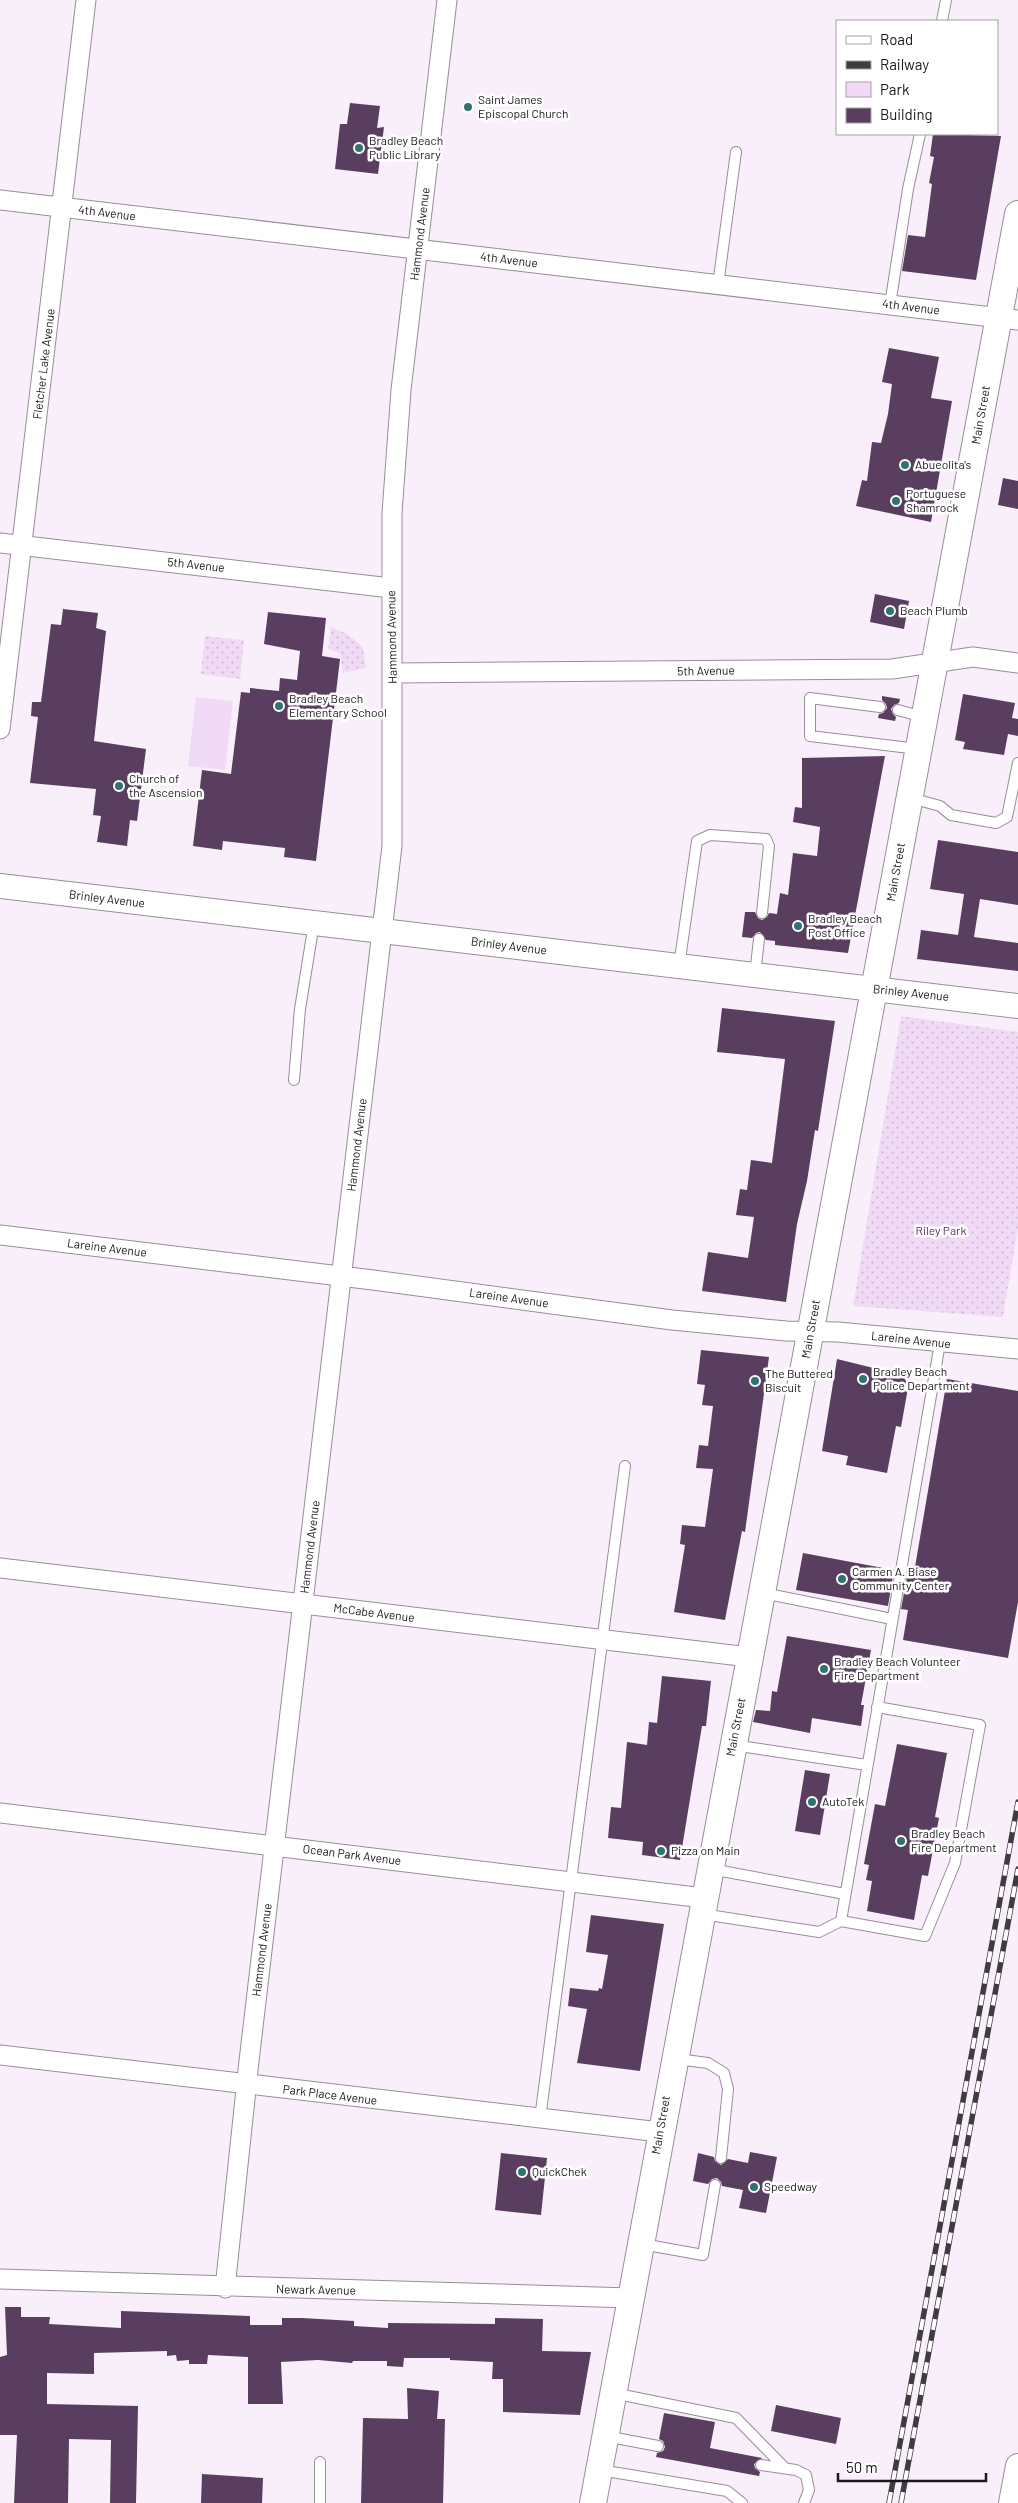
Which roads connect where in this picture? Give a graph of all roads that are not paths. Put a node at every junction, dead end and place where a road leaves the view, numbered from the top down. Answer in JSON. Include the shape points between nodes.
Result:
{"nodes":[{"id":1,"x":86,"y":0,"type":"edge"},
{"id":2,"x":447,"y":0,"type":"edge"},
{"id":3,"x":946,"y":0,"type":"edge"},
{"id":4,"x":942,"y":20,"type":"edge"},
{"id":5,"x":920,"y":135,"type":"edge"},
{"id":6,"x":736,"y":152,"type":"dead end"},
{"id":7,"x":0,"y":200,"type":"edge"},
{"id":8,"x":63,"y":207,"type":"junction"},
{"id":9,"x":1018,"y":214,"type":"edge"},
{"id":10,"x":418,"y":249,"type":"junction"},
{"id":11,"x":718,"y":285,"type":"junction"},
{"id":12,"x":890,"y":305,"type":"junction"},
{"id":13,"x":1008,"y":319,"type":"edge"},
{"id":14,"x":0,"y":543,"type":"edge"},
{"id":15,"x":22,"y":546,"type":"junction"},
{"id":16,"x":391,"y":588,"type":"junction"},
{"id":17,"x":934,"y":663,"type":"junction"},
{"id":18,"x":1018,"y":663,"type":"edge"},
{"id":19,"x":392,"y":673,"type":"junction"},
{"id":20,"x":880,"y":707,"type":"dead end"},
{"id":21,"x":898,"y":710,"type":"dead end"},
{"id":22,"x":924,"y":718,"type":"junction"},
{"id":23,"x":0,"y":729,"type":"edge"},
{"id":24,"x":919,"y":749,"type":"junction"},
{"id":25,"x":1018,"y":763,"type":"edge"},
{"id":26,"x":910,"y":798,"type":"junction"},
{"id":27,"x":0,"y":886,"type":"edge"},
{"id":28,"x":762,"y":913,"type":"dead end"},
{"id":29,"x":314,"y":923,"type":"junction"},
{"id":30,"x":382,"y":931,"type":"junction"},
{"id":31,"x":759,"y":939,"type":"dead end"},
{"id":32,"x":679,"y":966,"type":"junction"},
{"id":33,"x":755,"y":975,"type":"junction"},
{"id":34,"x":874,"y":989,"type":"junction"},
{"id":35,"x":1018,"y":1006,"type":"edge"},
{"id":36,"x":294,"y":1080,"type":"dead end"},
{"id":37,"x":0,"y":1235,"type":"edge"},
{"id":38,"x":341,"y":1276,"type":"junction"},
{"id":39,"x":811,"y":1332,"type":"junction"},
{"id":40,"x":940,"y":1343,"type":"junction"},
{"id":41,"x":1018,"y":1349,"type":"edge"},
{"id":42,"x":625,"y":1466,"type":"dead end"},
{"id":43,"x":0,"y":1568,"type":"edge"},
{"id":44,"x":761,"y":1592,"type":"junction"},
{"id":45,"x":303,"y":1604,"type":"junction"},
{"id":46,"x":892,"y":1619,"type":"junction"},
{"id":47,"x":603,"y":1640,"type":"junction"},
{"id":48,"x":749,"y":1657,"type":"junction"},
{"id":49,"x":876,"y":1707,"type":"junction"},
{"id":50,"x":732,"y":1745,"type":"junction"},
{"id":51,"x":867,"y":1766,"type":"junction"},
{"id":52,"x":0,"y":1813,"type":"edge"},
{"id":53,"x":274,"y":1846,"type":"junction"},
{"id":54,"x":709,"y":1869,"type":"junction"},
{"id":55,"x":571,"y":1881,"type":"junction"},
{"id":56,"x":846,"y":1894,"type":"junction"},
{"id":57,"x":702,"y":1906,"type":"junction"},
{"id":58,"x":841,"y":1921,"type":"junction"},
{"id":59,"x":0,"y":2055,"type":"edge"},
{"id":60,"x":674,"y":2059,"type":"junction"},
{"id":61,"x":247,"y":2085,"type":"junction"},
{"id":62,"x":540,"y":2119,"type":"junction"},
{"id":63,"x":660,"y":2132,"type":"junction"},
{"id":64,"x":720,"y":2158,"type":"dead end"},
{"id":65,"x":715,"y":2185,"type":"dead end"},
{"id":66,"x":641,"y":2244,"type":"junction"},
{"id":67,"x":0,"y":2280,"type":"edge"},
{"id":68,"x":225,"y":2288,"type":"junction"},
{"id":69,"x":631,"y":2298,"type":"junction"},
{"id":70,"x":613,"y":2393,"type":"junction"},
{"id":71,"x":605,"y":2436,"type":"junction"},
{"id":72,"x":658,"y":2446,"type":"dead end"},
{"id":73,"x":320,"y":2462,"type":"dead end"},
{"id":74,"x":761,"y":2465,"type":"dead end"},
{"id":75,"x":1018,"y":2466,"type":"edge"},
{"id":76,"x":784,"y":2467,"type":"junction"},
{"id":77,"x":599,"y":2470,"type":"junction"},
{"id":78,"x":320,"y":2503,"type":"edge"},
{"id":79,"x":593,"y":2503,"type":"edge"},
{"id":80,"x":742,"y":2503,"type":"edge"},
{"id":81,"x":804,"y":2503,"type":"edge"},
{"id":82,"x":1011,"y":2503,"type":"edge"}],
"edges":[{"from":1,"to":8,"type":"street","name":"Fletcher Lake Avenue"},
{"from":2,"to":10,"type":"street","name":"Hammond Avenue"},
{"from":3,"to":4,"type":"lane"},
{"from":5,"to":12,"type":"lane"},
{"from":6,"to":11,"type":"lane"},
{"from":7,"to":8,"type":"street","name":"4th Avenue"},
{"from":8,"to":10,"type":"street","name":"4th Avenue"},
{"from":8,"to":15,"type":"street","name":"Fletcher Lake Avenue"},
{"from":9,"to":13,"type":"main road","name":"Main Street"},
{"from":10,"to":11,"type":"street","name":"4th Avenue"},
{"from":10,"to":16,"type":"street","name":"Hammond Avenue","via":[[401,390],[392,513]]},
{"from":11,"to":12,"type":"street","name":"4th Avenue"},
{"from":12,"to":13,"type":"street","name":"4th Avenue"},
{"from":13,"to":17,"type":"main road","name":"Main Street"},
{"from":14,"to":15,"type":"street","name":"5th Avenue"},
{"from":15,"to":16,"type":"street","name":"5th Avenue"},
{"from":15,"to":23,"type":"street","name":"Fletcher Lake Avenue"},
{"from":16,"to":19,"type":"street","name":"Hammond Avenue"},
{"from":17,"to":18,"type":"street","name":"5th Avenue","via":[[973,657]]},
{"from":17,"to":19,"type":"street","name":"5th Avenue","via":[[892,669]]},
{"from":17,"to":22,"type":"main road","name":"Main Street"},
{"from":19,"to":30,"type":"street","name":"Hammond Avenue","via":[[392,837]]},
{"from":20,"to":24,"type":"lane","via":[[810,698],[810,736]]},
{"from":21,"to":22,"type":"lane"},
{"from":22,"to":24,"type":"main road","name":"Main Street"},
{"from":24,"to":26,"type":"main road","name":"Main Street"},
{"from":25,"to":26,"type":"lane","via":[[1007,817],[996,823],[951,815],[940,806]]},
{"from":26,"to":34,"type":"main road","name":"Main Street"},
{"from":27,"to":29,"type":"street","name":"Brinley Avenue"},
{"from":28,"to":32,"type":"lane","via":[[769,846],[766,839],[702,837],[697,841]]},
{"from":29,"to":30,"type":"street","name":"Brinley Avenue"},
{"from":29,"to":36,"type":"lane","via":[[300,1009]]},
{"from":30,"to":32,"type":"street","name":"Brinley Avenue"},
{"from":30,"to":38,"type":"street","name":"Hammond Avenue"},
{"from":31,"to":33,"type":"lane"},
{"from":32,"to":33,"type":"street","name":"Brinley Avenue"},
{"from":33,"to":34,"type":"street","name":"Brinley Avenue"},
{"from":34,"to":35,"type":"street","name":"Brinley Avenue"},
{"from":34,"to":39,"type":"main road","name":"Main Street"},
{"from":37,"to":38,"type":"street","name":"Lareine Avenue"},
{"from":38,"to":39,"type":"street","name":"Lareine Avenue","via":[[672,1320]]},
{"from":38,"to":45,"type":"street","name":"Hammond Avenue"},
{"from":39,"to":40,"type":"street","name":"Lareine Avenue"},
{"from":39,"to":44,"type":"main road","name":"Main Street"},
{"from":40,"to":41,"type":"street","name":"Lareine Avenue"},
{"from":40,"to":46,"type":"lane"},
{"from":42,"to":47,"type":"lane"},
{"from":43,"to":45,"type":"street","name":"McCabe Avenue"},
{"from":44,"to":46,"type":"lane"},
{"from":44,"to":48,"type":"main road","name":"Main Street"},
{"from":45,"to":47,"type":"street","name":"McCabe Avenue"},
{"from":45,"to":53,"type":"street","name":"Hammond Avenue"},
{"from":46,"to":49,"type":"lane"},
{"from":47,"to":48,"type":"street","name":"McCabe Avenue"},
{"from":47,"to":55,"type":"lane"},
{"from":48,"to":50,"type":"main road","name":"Main Street"},
{"from":49,"to":51,"type":"lane"},
{"from":49,"to":58,"type":"lane","via":[[980,1725],[954,1863],[925,1936]]},
{"from":50,"to":51,"type":"lane"},
{"from":50,"to":54,"type":"main road","name":"Main Street"},
{"from":51,"to":56,"type":"lane"},
{"from":52,"to":53,"type":"street","name":"Ocean Park Avenue"},
{"from":53,"to":55,"type":"street","name":"Ocean Park Avenue"},
{"from":53,"to":61,"type":"street","name":"Hammond Avenue"},
{"from":54,"to":56,"type":"lane"},
{"from":54,"to":57,"type":"main road","name":"Main Street"},
{"from":55,"to":57,"type":"street","name":"Ocean Park Avenue"},
{"from":55,"to":62,"type":"lane"},
{"from":56,"to":58,"type":"lane"},
{"from":57,"to":58,"type":"lane","via":[[819,1932]]},
{"from":57,"to":60,"type":"main road","name":"Main Street"},
{"from":59,"to":61,"type":"street","name":"Park Place Avenue"},
{"from":60,"to":63,"type":"main road","name":"Main Street"},
{"from":60,"to":64,"type":"lane","via":[[708,2063],[724,2073],[728,2089]]},
{"from":61,"to":62,"type":"street","name":"Park Place Avenue"},
{"from":61,"to":68,"type":"street","name":"Hammond Avenue"},
{"from":62,"to":63,"type":"street","name":"Park Place Avenue"},
{"from":63,"to":66,"type":"main road","name":"Main Street"},
{"from":65,"to":66,"type":"lane","via":[[703,2255]]},
{"from":66,"to":69,"type":"main road","name":"Main Street"},
{"from":67,"to":68,"type":"street","name":"Newark Avenue"},
{"from":68,"to":69,"type":"street","name":"Newark Avenue"},
{"from":69,"to":70,"type":"main road","name":"Main Street"},
{"from":70,"to":71,"type":"main road","name":"Main Street"},
{"from":70,"to":76,"type":"lane","via":[[736,2418]]},
{"from":71,"to":72,"type":"lane"},
{"from":71,"to":77,"type":"main road","name":"Main Street"},
{"from":73,"to":78,"type":"lane"},
{"from":74,"to":76,"type":"lane"},
{"from":75,"to":82,"type":"street"},
{"from":76,"to":81,"type":"lane","via":[[806,2475],[809,2490]]},
{"from":77,"to":79,"type":"main road","name":"Main Street"},
{"from":77,"to":80,"type":"lane","via":[[727,2491]]}]}
